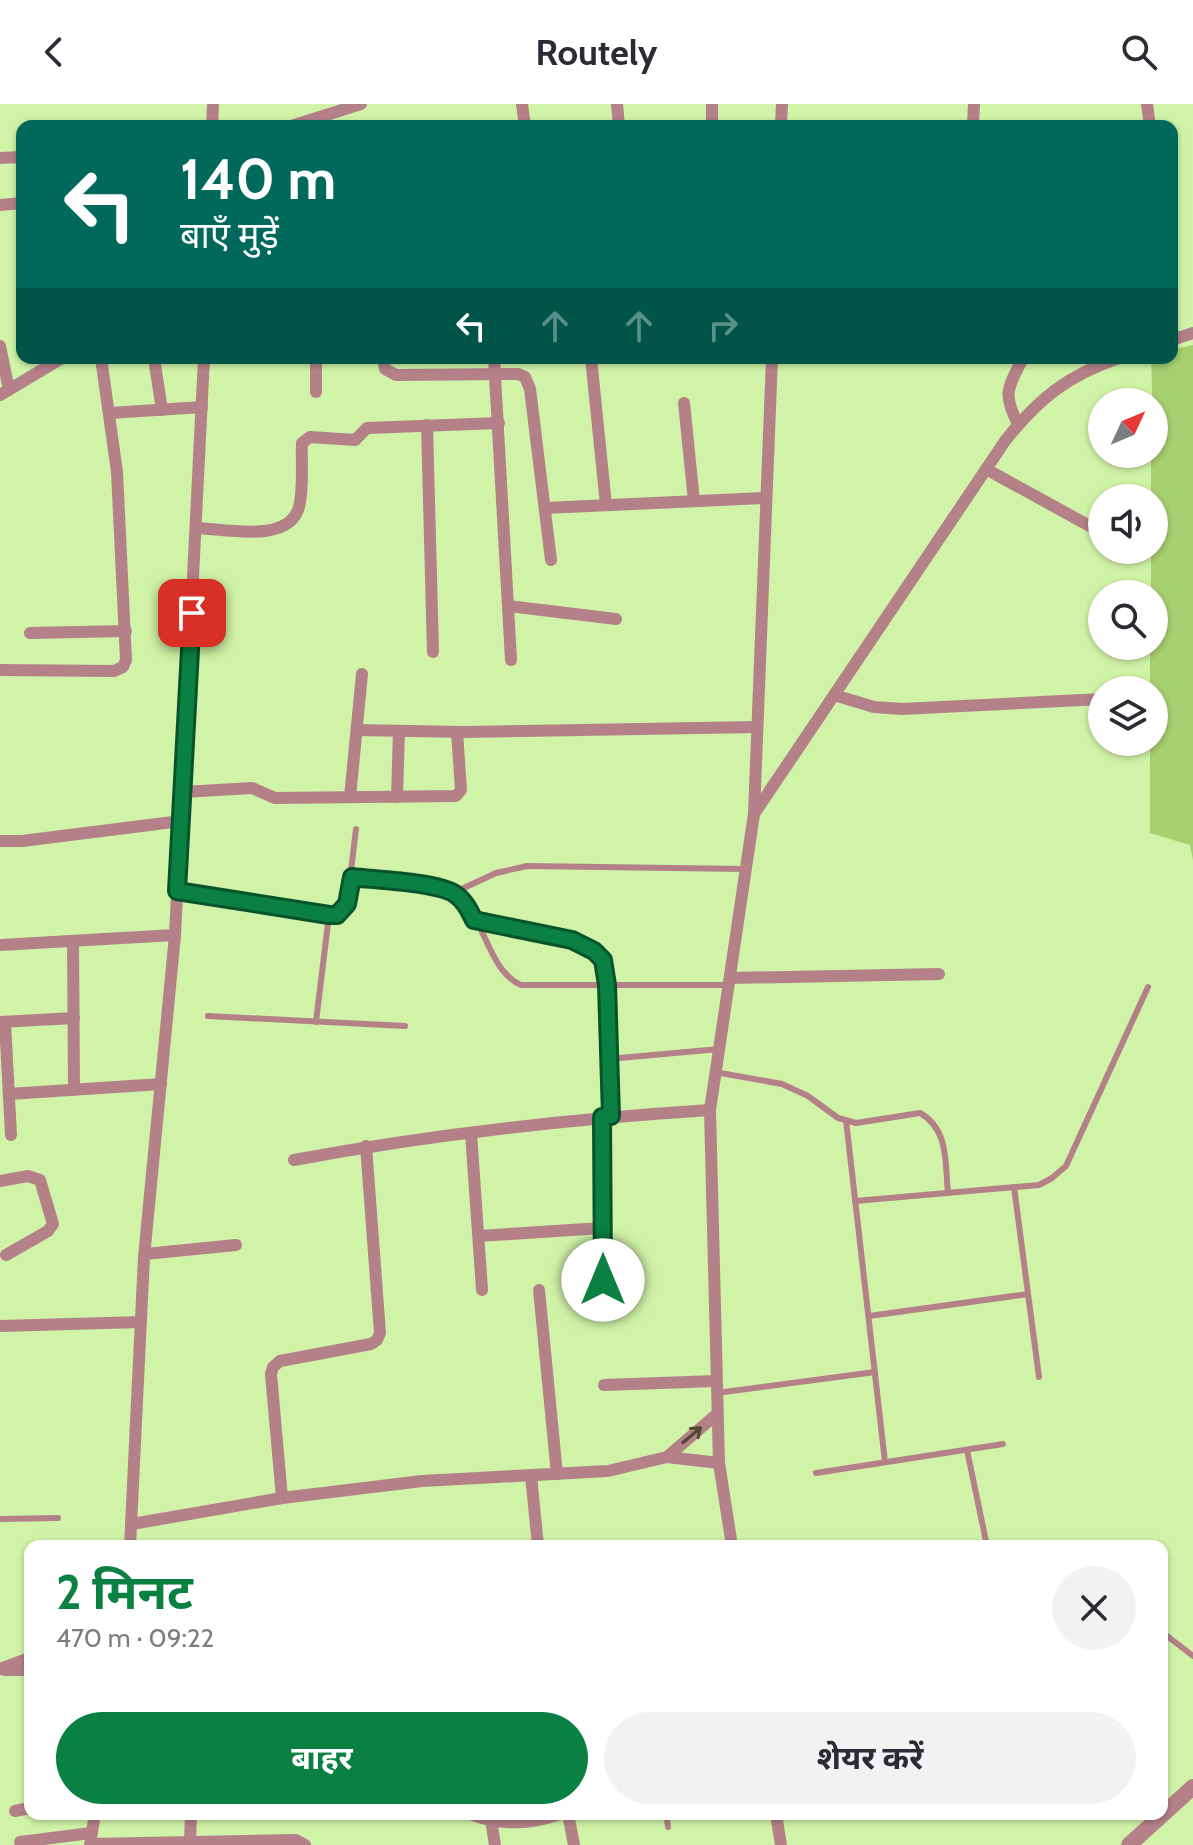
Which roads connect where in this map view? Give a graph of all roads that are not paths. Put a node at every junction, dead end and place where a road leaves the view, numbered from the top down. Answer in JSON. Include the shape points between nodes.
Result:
{"nodes":[{"id":1,"x":361,"y":104,"type":"edge"},
{"id":2,"x":327,"y":120,"type":"edge"},
{"id":3,"x":0,"y":346,"type":"edge"},
{"id":4,"x":52,"y":364,"type":"edge"},
{"id":5,"x":102,"y":364,"type":"edge"},
{"id":6,"x":155,"y":364,"type":"edge"},
{"id":7,"x":204,"y":364,"type":"edge"},
{"id":8,"x":316,"y":364,"type":"edge"},
{"id":9,"x":384,"y":364,"type":"edge"},
{"id":10,"x":494,"y":364,"type":"edge"},
{"id":11,"x":592,"y":364,"type":"edge"},
{"id":12,"x":772,"y":364,"type":"edge"},
{"id":13,"x":1020,"y":364,"type":"edge"},
{"id":14,"x":1101,"y":364,"type":"edge"},
{"id":15,"x":495,"y":374,"type":"junction"},
{"id":16,"x":4,"y":392,"type":"edge"},
{"id":17,"x":316,"y":392,"type":"dead end"},
{"id":18,"x":684,"y":403,"type":"dead end"},
{"id":19,"x":202,"y":407,"type":"junction"},
{"id":20,"x":162,"y":410,"type":"junction"},
{"id":21,"x":110,"y":413,"type":"junction"},
{"id":22,"x":499,"y":423,"type":"junction"},
{"id":23,"x":1018,"y":424,"type":"junction"},
{"id":24,"x":427,"y":425,"type":"junction"},
{"id":25,"x":986,"y":469,"type":"junction"},
{"id":26,"x":766,"y":498,"type":"junction"},
{"id":27,"x":694,"y":501,"type":"junction"},
{"id":28,"x":606,"y":505,"type":"junction"},
{"id":29,"x":545,"y":508,"type":"junction"},
{"id":30,"x":1088,"y":525,"type":"edge"},
{"id":31,"x":196,"y":528,"type":"junction"},
{"id":32,"x":551,"y":560,"type":"dead end"},
{"id":33,"x":508,"y":606,"type":"junction"},
{"id":34,"x":616,"y":619,"type":"dead end"},
{"id":35,"x":126,"y":631,"type":"junction"},
{"id":36,"x":30,"y":633,"type":"dead end"},
{"id":37,"x":433,"y":652,"type":"dead end"},
{"id":38,"x":511,"y":660,"type":"dead end"},
{"id":39,"x":0,"y":670,"type":"edge"},
{"id":40,"x":362,"y":674,"type":"dead end"},
{"id":41,"x":834,"y":695,"type":"junction"},
{"id":42,"x":1088,"y":700,"type":"edge"},
{"id":43,"x":757,"y":727,"type":"junction"},
{"id":44,"x":357,"y":730,"type":"junction"},
{"id":45,"x":399,"y":731,"type":"junction"},
{"id":46,"x":457,"y":732,"type":"junction"},
{"id":47,"x":183,"y":792,"type":"junction"},
{"id":48,"x":350,"y":797,"type":"junction"},
{"id":49,"x":397,"y":797,"type":"junction"},
{"id":50,"x":754,"y":814,"type":"junction"},
{"id":51,"x":181,"y":821,"type":"junction"},
{"id":52,"x":356,"y":829,"type":"dead end"},
{"id":53,"x":0,"y":841,"type":"edge"},
{"id":54,"x":746,"y":869,"type":"junction"},
{"id":55,"x":352,"y":877,"type":"junction"},
{"id":56,"x":177,"y":891,"type":"junction"},
{"id":57,"x":453,"y":893,"type":"junction"},
{"id":58,"x":329,"y":915,"type":"junction"},
{"id":59,"x":474,"y":920,"type":"junction"},
{"id":60,"x":175,"y":935,"type":"junction"},
{"id":61,"x":73,"y":941,"type":"junction"},
{"id":62,"x":0,"y":945,"type":"edge"},
{"id":63,"x":939,"y":974,"type":"dead end"},
{"id":64,"x":729,"y":981,"type":"junction"},
{"id":65,"x":607,"y":985,"type":"junction"},
{"id":66,"x":1148,"y":987,"type":"dead end"},
{"id":67,"x":208,"y":1016,"type":"dead end"},
{"id":68,"x":74,"y":1018,"type":"junction"},
{"id":69,"x":2,"y":1022,"type":"edge"},
{"id":70,"x":316,"y":1022,"type":"junction"},
{"id":71,"x":405,"y":1026,"type":"dead end"},
{"id":72,"x":719,"y":1049,"type":"junction"},
{"id":73,"x":609,"y":1059,"type":"junction"},
{"id":74,"x":715,"y":1072,"type":"junction"},
{"id":75,"x":161,"y":1084,"type":"junction"},
{"id":76,"x":74,"y":1090,"type":"junction"},
{"id":77,"x":9,"y":1094,"type":"junction"},
{"id":78,"x":710,"y":1110,"type":"junction"},
{"id":79,"x":607,"y":1117,"type":"junction"},
{"id":80,"x":846,"y":1120,"type":"junction"},
{"id":81,"x":471,"y":1133,"type":"junction"},
{"id":82,"x":11,"y":1135,"type":"dead end"},
{"id":83,"x":366,"y":1146,"type":"junction"},
{"id":84,"x":294,"y":1160,"type":"dead end"},
{"id":85,"x":0,"y":1181,"type":"edge"},
{"id":86,"x":1014,"y":1187,"type":"junction"},
{"id":87,"x":948,"y":1193,"type":"junction"},
{"id":88,"x":855,"y":1201,"type":"junction"},
{"id":89,"x":602,"y":1228,"type":"junction"},
{"id":90,"x":479,"y":1236,"type":"junction"},
{"id":91,"x":236,"y":1245,"type":"dead end"},
{"id":92,"x":145,"y":1254,"type":"junction"},
{"id":93,"x":6,"y":1255,"type":"dead end"},
{"id":94,"x":603,"y":1280,"type":"dead end"},
{"id":95,"x":482,"y":1290,"type":"dead end"},
{"id":96,"x":539,"y":1290,"type":"dead end"},
{"id":97,"x":1028,"y":1294,"type":"junction"},
{"id":98,"x":869,"y":1316,"type":"junction"},
{"id":99,"x":141,"y":1322,"type":"junction"},
{"id":100,"x":0,"y":1326,"type":"edge"},
{"id":101,"x":875,"y":1372,"type":"junction"},
{"id":102,"x":1039,"y":1377,"type":"dead end"},
{"id":103,"x":604,"y":1385,"type":"dead end"},
{"id":104,"x":716,"y":1387,"type":"junction"},
{"id":105,"x":717,"y":1414,"type":"junction"},
{"id":106,"x":1003,"y":1444,"type":"dead end"},
{"id":107,"x":967,"y":1450,"type":"junction"},
{"id":108,"x":667,"y":1457,"type":"junction"},
{"id":109,"x":885,"y":1462,"type":"junction"},
{"id":110,"x":719,"y":1463,"type":"junction"},
{"id":111,"x":816,"y":1473,"type":"dead end"},
{"id":112,"x":557,"y":1474,"type":"junction"},
{"id":113,"x":531,"y":1476,"type":"junction"},
{"id":114,"x":282,"y":1498,"type":"junction"},
{"id":115,"x":58,"y":1518,"type":"dead end"},
{"id":116,"x":0,"y":1519,"type":"edge"},
{"id":117,"x":132,"y":1524,"type":"junction"},
{"id":118,"x":131,"y":1540,"type":"edge"},
{"id":119,"x":537,"y":1540,"type":"edge"},
{"id":120,"x":731,"y":1540,"type":"edge"},
{"id":121,"x":986,"y":1540,"type":"edge"},
{"id":122,"x":1168,"y":1637,"type":"edge"},
{"id":123,"x":1193,"y":1656,"type":"edge"},
{"id":124,"x":24,"y":1660,"type":"edge"},
{"id":125,"x":0,"y":1669,"type":"edge"},
{"id":126,"x":24,"y":1670,"type":"edge"},
{"id":127,"x":1193,"y":1787,"type":"edge"},
{"id":128,"x":1168,"y":1801,"type":"edge"},
{"id":129,"x":24,"y":1809,"type":"edge"},
{"id":130,"x":15,"y":1811,"type":"dead end"},
{"id":131,"x":94,"y":1820,"type":"edge"},
{"id":132,"x":191,"y":1820,"type":"edge"},
{"id":133,"x":491,"y":1820,"type":"joint"},
{"id":134,"x":543,"y":1820,"type":"edge"},
{"id":135,"x":569,"y":1820,"type":"edge"},
{"id":136,"x":667,"y":1820,"type":"edge"},
{"id":137,"x":777,"y":1820,"type":"edge"},
{"id":138,"x":1151,"y":1820,"type":"edge"},
{"id":139,"x":668,"y":1827,"type":"dead end"},
{"id":140,"x":90,"y":1841,"type":"edge"},
{"id":141,"x":20,"y":1842,"type":"dead end"},
{"id":142,"x":190,"y":1842,"type":"junction"},
{"id":143,"x":305,"y":1845,"type":"edge"},
{"id":144,"x":495,"y":1845,"type":"edge"},
{"id":145,"x":574,"y":1845,"type":"edge"},
{"id":146,"x":781,"y":1845,"type":"edge"},
{"id":147,"x":1129,"y":1845,"type":"edge"}],
"edges":[{"from":1,"to":2,"type":"street"},
{"from":3,"to":16,"type":"street"},
{"from":4,"to":16,"type":"street"},
{"from":5,"to":21,"type":"street"},
{"from":6,"to":20,"type":"street"},
{"from":7,"to":19,"type":"street"},
{"from":8,"to":17,"type":"street"},
{"from":9,"to":15,"type":"street","via":[[396,375]]},
{"from":10,"to":15,"type":"street"},
{"from":11,"to":28,"type":"street"},
{"from":12,"to":26,"type":"street"},
{"from":13,"to":23,"type":"street","via":[[1007,396]]},
{"from":14,"to":23,"type":"street","via":[[1055,389]]},
{"from":15,"to":22,"type":"street"},
{"from":15,"to":29,"type":"street","via":[[518,374],[528,382]]},
{"from":18,"to":27,"type":"street"},
{"from":19,"to":20,"type":"street"},
{"from":19,"to":31,"type":"street"},
{"from":20,"to":21,"type":"street"},
{"from":21,"to":35,"type":"street"},
{"from":22,"to":24,"type":"street"},
{"from":22,"to":33,"type":"street"},
{"from":23,"to":25,"type":"street"},
{"from":24,"to":31,"type":"street","via":[[367,428],[358,440],[306,438],[300,504],[288,524],[273,532]]},
{"from":24,"to":37,"type":"street"},
{"from":25,"to":30,"type":"street"},
{"from":25,"to":41,"type":"street"},
{"from":26,"to":27,"type":"street"},
{"from":26,"to":43,"type":"street"},
{"from":27,"to":28,"type":"street"},
{"from":28,"to":29,"type":"street"},
{"from":29,"to":32,"type":"street"},
{"from":31,"to":47,"type":"street"},
{"from":33,"to":34,"type":"street"},
{"from":33,"to":38,"type":"street"},
{"from":35,"to":36,"type":"street"},
{"from":35,"to":39,"type":"street","via":[[126,660],[114,671]]},
{"from":40,"to":44,"type":"street"},
{"from":41,"to":42,"type":"street","via":[[902,709]]},
{"from":41,"to":50,"type":"street"},
{"from":43,"to":46,"type":"street"},
{"from":43,"to":50,"type":"street"},
{"from":44,"to":45,"type":"street"},
{"from":44,"to":48,"type":"street"},
{"from":45,"to":46,"type":"street"},
{"from":45,"to":49,"type":"street"},
{"from":46,"to":49,"type":"street","via":[[460,793]]},
{"from":47,"to":48,"type":"street","via":[[252,788],[275,798]]},
{"from":47,"to":51,"type":"street"},
{"from":48,"to":49,"type":"street"},
{"from":50,"to":54,"type":"street"},
{"from":51,"to":53,"type":"street"},
{"from":51,"to":56,"type":"street"},
{"from":52,"to":55,"type":"lane"},
{"from":54,"to":57,"type":"lane","via":[[527,866],[496,873]]},
{"from":54,"to":64,"type":"street"},
{"from":55,"to":57,"type":"lane"},
{"from":55,"to":58,"type":"lane","via":[[347,904],[337,915]]},
{"from":56,"to":58,"type":"lane"},
{"from":56,"to":60,"type":"street"},
{"from":57,"to":59,"type":"lane"},
{"from":58,"to":70,"type":"lane"},
{"from":59,"to":65,"type":"lane","via":[[572,940],[603,960]]},
{"from":59,"to":65,"type":"lane","via":[[512,981]]},
{"from":60,"to":61,"type":"street"},
{"from":60,"to":75,"type":"street"},
{"from":61,"to":62,"type":"street"},
{"from":61,"to":68,"type":"street"},
{"from":63,"to":64,"type":"street"},
{"from":64,"to":65,"type":"lane"},
{"from":64,"to":72,"type":"street"},
{"from":65,"to":73,"type":"lane"},
{"from":66,"to":86,"type":"lane","via":[[1066,1166],[1039,1185]]},
{"from":67,"to":70,"type":"lane"},
{"from":68,"to":69,"type":"street"},
{"from":68,"to":76,"type":"street"},
{"from":69,"to":77,"type":"street"},
{"from":70,"to":71,"type":"lane"},
{"from":72,"to":73,"type":"lane"},
{"from":72,"to":74,"type":"street"},
{"from":73,"to":79,"type":"lane"},
{"from":74,"to":78,"type":"street"},
{"from":74,"to":80,"type":"lane","via":[[782,1084]]},
{"from":75,"to":76,"type":"street"},
{"from":75,"to":92,"type":"street"},
{"from":76,"to":77,"type":"street"},
{"from":77,"to":82,"type":"street"},
{"from":78,"to":79,"type":"street"},
{"from":78,"to":104,"type":"street"},
{"from":79,"to":81,"type":"street"},
{"from":79,"to":89,"type":"street"},
{"from":80,"to":87,"type":"lane","via":[[920,1113],[929,1118],[943,1142]]},
{"from":80,"to":88,"type":"lane"},
{"from":81,"to":83,"type":"street"},
{"from":81,"to":90,"type":"street"},
{"from":83,"to":84,"type":"street"},
{"from":83,"to":114,"type":"street","via":[[380,1333],[371,1344],[280,1361],[273,1367]]},
{"from":85,"to":93,"type":"street","via":[[28,1176],[40,1180],[53,1224]]},
{"from":86,"to":87,"type":"lane"},
{"from":86,"to":97,"type":"lane"},
{"from":87,"to":88,"type":"lane"},
{"from":88,"to":98,"type":"lane"},
{"from":89,"to":90,"type":"street"},
{"from":89,"to":94,"type":"street"},
{"from":90,"to":95,"type":"street"},
{"from":91,"to":92,"type":"street"},
{"from":92,"to":99,"type":"street"},
{"from":96,"to":112,"type":"street"},
{"from":97,"to":98,"type":"lane"},
{"from":97,"to":102,"type":"lane"},
{"from":98,"to":101,"type":"lane"},
{"from":99,"to":100,"type":"street"},
{"from":99,"to":117,"type":"street"},
{"from":101,"to":104,"type":"lane"},
{"from":101,"to":109,"type":"lane"},
{"from":103,"to":104,"type":"street"},
{"from":104,"to":105,"type":"street"},
{"from":108,"to":105,"type":"street","one_way":true},
{"from":105,"to":110,"type":"street"},
{"from":106,"to":107,"type":"lane"},
{"from":107,"to":109,"type":"lane"},
{"from":107,"to":121,"type":"lane"},
{"from":108,"to":110,"type":"street"},
{"from":108,"to":112,"type":"street","via":[[608,1471]]},
{"from":109,"to":111,"type":"lane"},
{"from":110,"to":120,"type":"street"},
{"from":112,"to":113,"type":"street"},
{"from":113,"to":114,"type":"street","via":[[422,1481]]},
{"from":113,"to":119,"type":"street"},
{"from":114,"to":117,"type":"street"},
{"from":115,"to":116,"type":"lane"},
{"from":117,"to":118,"type":"street"},
{"from":122,"to":123,"type":"lane"},
{"from":124,"to":125,"type":"street"},
{"from":125,"to":126,"type":"street"},
{"from":127,"to":128,"type":"street"},
{"from":129,"to":130,"type":"street"},
{"from":131,"to":140,"type":"street"},
{"from":132,"to":142,"type":"street"},
{"from":133,"to":134,"type":"street"},
{"from":133,"to":144,"type":"street"},
{"from":135,"to":145,"type":"street"},
{"from":136,"to":139,"type":"lane"},
{"from":137,"to":146,"type":"street"},
{"from":138,"to":147,"type":"street"},
{"from":140,"to":141,"type":"street"},
{"from":140,"to":142,"type":"street"},
{"from":142,"to":143,"type":"street","via":[[296,1840]]}]}
